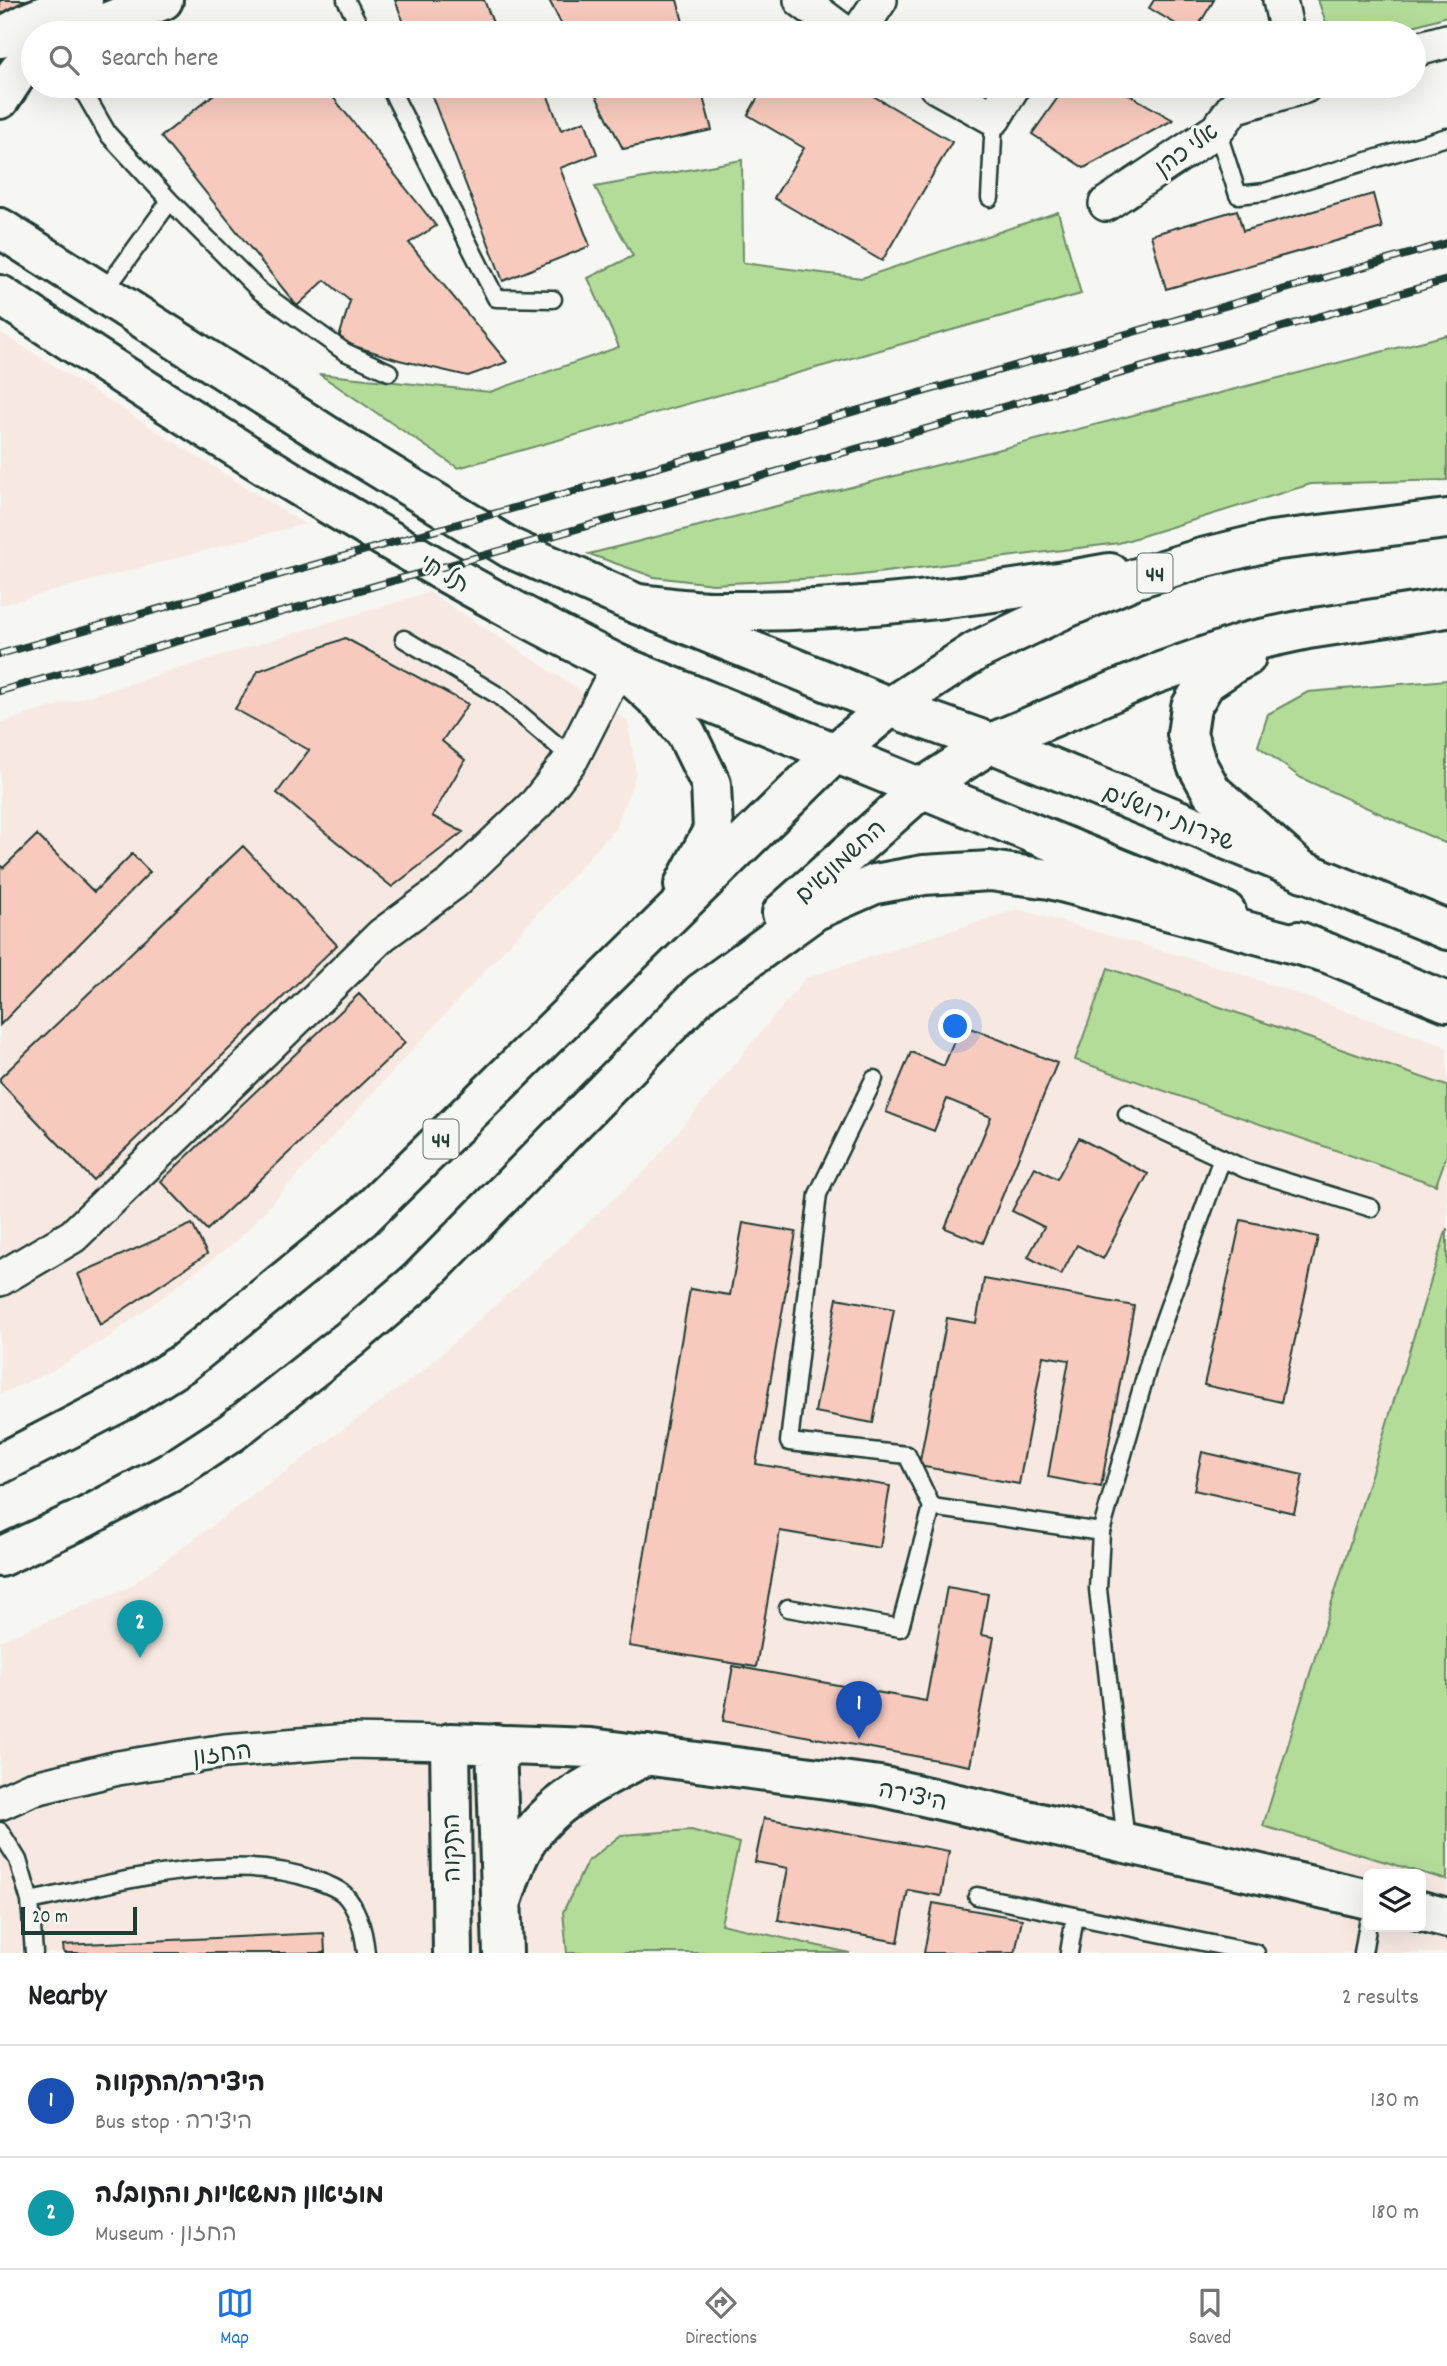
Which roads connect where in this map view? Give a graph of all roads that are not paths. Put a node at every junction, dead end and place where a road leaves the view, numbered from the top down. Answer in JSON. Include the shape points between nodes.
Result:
{"nodes":[{"id":1,"x":83,"y":0,"type":"edge"},
{"id":2,"x":163,"y":0,"type":"edge"},
{"id":3,"x":346,"y":0,"type":"edge"},
{"id":4,"x":801,"y":0,"type":"edge"},
{"id":5,"x":880,"y":0,"type":"edge"},
{"id":6,"x":1280,"y":0,"type":"edge"},
{"id":7,"x":31,"y":21,"type":"edge"},
{"id":8,"x":110,"y":21,"type":"edge"},
{"id":9,"x":357,"y":21,"type":"edge"},
{"id":10,"x":829,"y":21,"type":"edge"},
{"id":11,"x":866,"y":21,"type":"edge"},
{"id":12,"x":1284,"y":21,"type":"edge"},
{"id":13,"x":21,"y":26,"type":"edge"},
{"id":14,"x":0,"y":38,"type":"edge"},
{"id":15,"x":1447,"y":41,"type":"edge"},
{"id":16,"x":1426,"y":47,"type":"edge"},
{"id":17,"x":21,"y":69,"type":"edge"},
{"id":18,"x":87,"y":98,"type":"edge"},
{"id":19,"x":395,"y":98,"type":"edge"},
{"id":20,"x":958,"y":98,"type":"edge"},
{"id":21,"x":1006,"y":98,"type":"edge"},
{"id":22,"x":1264,"y":98,"type":"edge"},
{"id":23,"x":0,"y":99,"type":"edge"},
{"id":24,"x":994,"y":118,"type":"junction"},
{"id":25,"x":1217,"y":130,"type":"junction"},
{"id":26,"x":1447,"y":137,"type":"edge"},
{"id":27,"x":990,"y":198,"type":"dead end"},
{"id":28,"x":170,"y":201,"type":"junction"},
{"id":29,"x":1106,"y":204,"type":"dead end"},
{"id":30,"x":0,"y":228,"type":"edge"},
{"id":31,"x":103,"y":293,"type":"junction"},
{"id":32,"x":0,"y":295,"type":"edge"},
{"id":33,"x":553,"y":299,"type":"dead end"},
{"id":34,"x":389,"y":372,"type":"dead end"},
{"id":35,"x":1447,"y":519,"type":"edge"},
{"id":36,"x":1253,"y":546,"type":"junction"},
{"id":37,"x":637,"y":604,"type":"junction"},
{"id":38,"x":1447,"y":608,"type":"edge"},
{"id":39,"x":1308,"y":629,"type":"junction"},
{"id":40,"x":404,"y":639,"type":"dead end"},
{"id":41,"x":619,"y":665,"type":"junction"},
{"id":42,"x":890,"y":707,"type":"junction"},
{"id":43,"x":992,"y":743,"type":"junction"},
{"id":44,"x":835,"y":753,"type":"junction"},
{"id":45,"x":572,"y":758,"type":"junction"},
{"id":46,"x":922,"y":788,"type":"junction"},
{"id":47,"x":1303,"y":872,"type":"junction"},
{"id":48,"x":1447,"y":930,"type":"edge"},
{"id":49,"x":1328,"y":953,"type":"junction"},
{"id":50,"x":626,"y":957,"type":"junction"},
{"id":51,"x":701,"y":993,"type":"junction"},
{"id":52,"x":1447,"y":1002,"type":"edge"},
{"id":53,"x":874,"y":1079,"type":"dead end"},
{"id":54,"x":1127,"y":1114,"type":"dead end"},
{"id":55,"x":1222,"y":1158,"type":"junction"},
{"id":56,"x":1371,"y":1208,"type":"dead end"},
{"id":57,"x":0,"y":1279,"type":"edge"},
{"id":58,"x":0,"y":1464,"type":"edge"},
{"id":59,"x":932,"y":1507,"type":"junction"},
{"id":60,"x":1101,"y":1532,"type":"junction"},
{"id":61,"x":0,"y":1557,"type":"edge"},
{"id":62,"x":788,"y":1608,"type":"dead end"},
{"id":63,"x":450,"y":1743,"type":"junction"},
{"id":64,"x":496,"y":1744,"type":"junction"},
{"id":65,"x":647,"y":1755,"type":"junction"},
{"id":66,"x":0,"y":1803,"type":"edge"},
{"id":67,"x":0,"y":1831,"type":"edge"},
{"id":68,"x":1126,"y":1843,"type":"junction"},
{"id":69,"x":977,"y":1896,"type":"dead end"},
{"id":70,"x":1363,"y":1898,"type":"edge"},
{"id":71,"x":30,"y":1901,"type":"junction"},
{"id":72,"x":501,"y":1904,"type":"junction"},
{"id":73,"x":1426,"y":1912,"type":"edge"},
{"id":74,"x":1075,"y":1916,"type":"junction"},
{"id":75,"x":1447,"y":1918,"type":"edge"},
{"id":76,"x":1366,"y":1932,"type":"edge"},
{"id":77,"x":34,"y":1953,"type":"edge"},
{"id":78,"x":366,"y":1953,"type":"edge"},
{"id":79,"x":453,"y":1953,"type":"edge"},
{"id":80,"x":503,"y":1953,"type":"edge"},
{"id":81,"x":1069,"y":1953,"type":"edge"},
{"id":82,"x":1256,"y":1953,"type":"edge"},
{"id":83,"x":1363,"y":1953,"type":"edge"}],
"edges":[{"from":1,"to":7,"type":"main road"},
{"from":2,"to":8,"type":"main road"},
{"from":3,"to":9,"type":"lane"},
{"from":4,"to":10,"type":"street"},
{"from":5,"to":11,"type":"street"},
{"from":6,"to":12,"type":"street"},
{"from":13,"to":14,"type":"main road"},
{"from":15,"to":16,"type":"street"},
{"from":17,"to":23,"type":"main road"},
{"from":18,"to":28,"type":"lane","via":[[108,134]]},
{"from":19,"to":33,"type":"lane","via":[[496,298]]},
{"from":20,"to":24,"type":"street"},
{"from":21,"to":24,"type":"street"},
{"from":22,"to":25,"type":"street","name":"אלי כהן","via":[[1234,107]]},
{"from":24,"to":27,"type":"lane"},
{"from":25,"to":26,"type":"lane","via":[[1238,195],[1265,192]]},
{"from":25,"to":29,"type":"street","name":"אלי כהן"},
{"from":28,"to":31,"type":"lane"},
{"from":28,"to":34,"type":"lane","via":[[261,292],[345,352]]},
{"from":30,"to":31,"type":"main road"},
{"from":31,"to":37,"type":"main road","via":[[510,548]]},
{"from":32,"to":41,"type":"main road","name":"תל חי","via":[[185,417],[437,569]]},
{"from":35,"to":36,"type":"main road","number":"44"},
{"from":36,"to":37,"type":"main road","via":[[1035,587],[904,602],[715,611]]},
{"from":36,"to":42,"type":"main road","number":"44","via":[[1134,579],[1064,609],[976,651]]},
{"from":37,"to":42,"type":"main road"},
{"from":38,"to":39,"type":"main road"},
{"from":39,"to":43,"type":"main road","name":"החשמונאים","via":[[1243,643],[1155,674]]},
{"from":39,"to":47,"type":"main road","via":[[1234,663],[1206,682],[1191,707],[1187,734],[1212,792]]},
{"from":40,"to":45,"type":"lane","via":[[499,696]]},
{"from":41,"to":44,"type":"main road","name":"תל חי"},
{"from":41,"to":45,"type":"street"},
{"from":41,"to":50,"type":"main road","via":[[686,733],[711,784],[713,830],[687,881]]},
{"from":42,"to":43,"type":"main road","name":"שדרות ירושלים"},
{"from":42,"to":44,"type":"main road","number":"44"},
{"from":43,"to":46,"type":"main road","name":"החשמונאים"},
{"from":43,"to":47,"type":"main road","name":"שדרות ירושלים"},
{"from":44,"to":46,"type":"main road","name":"תל חי"},
{"from":44,"to":50,"type":"main road","number":"44"},
{"from":45,"to":57,"type":"street","via":[[537,803],[453,883],[382,935],[74,1236]]},
{"from":46,"to":49,"type":"main road"},
{"from":46,"to":51,"type":"main road","name":"החשמונאים","via":[[759,933]]},
{"from":47,"to":48,"type":"main road","name":"שדרות ירושלים"},
{"from":49,"to":51,"type":"main road","via":[[1049,879],[990,871],[924,875],[875,884],[814,911]]},
{"from":49,"to":52,"type":"main road"},
{"from":50,"to":58,"type":"main road","number":"44","via":[[361,1219],[296,1273],[183,1363],[126,1399]]},
{"from":51,"to":61,"type":"main road","via":[[418,1281],[340,1347],[232,1432],[169,1473]]},
{"from":53,"to":59,"type":"lane","via":[[818,1194],[789,1442],[907,1455]]},
{"from":54,"to":55,"type":"lane"},
{"from":55,"to":56,"type":"lane"},
{"from":55,"to":60,"type":"lane","via":[[1150,1359]]},
{"from":59,"to":60,"type":"lane"},
{"from":59,"to":62,"type":"lane","via":[[900,1628]]},
{"from":60,"to":68,"type":"lane","via":[[1098,1589]]},
{"from":63,"to":64,"type":"main road","name":"היצירה"},
{"from":63,"to":66,"type":"street","name":"החזון","via":[[348,1741],[225,1751],[118,1768],[32,1789]]},
{"from":63,"to":79,"type":"main road","name":"התקוה"},
{"from":64,"to":65,"type":"main road","name":"היצירה"},
{"from":64,"to":72,"type":"main road","name":"התקוה"},
{"from":65,"to":68,"type":"main road","name":"היצירה","via":[[880,1786]]},
{"from":65,"to":72,"type":"main road","via":[[573,1794],[541,1821],[520,1853]]},
{"from":67,"to":71,"type":"lane","via":[[18,1860]]},
{"from":68,"to":70,"type":"main road","name":"היצירה"},
{"from":69,"to":74,"type":"lane"},
{"from":71,"to":77,"type":"lane"},
{"from":71,"to":78,"type":"lane","via":[[173,1871],[288,1870],[342,1892],[358,1912]]},
{"from":72,"to":80,"type":"main road","name":"התקוה"},
{"from":73,"to":75,"type":"main road"},
{"from":74,"to":81,"type":"lane"},
{"from":74,"to":82,"type":"lane"},
{"from":76,"to":83,"type":"lane"}]}
